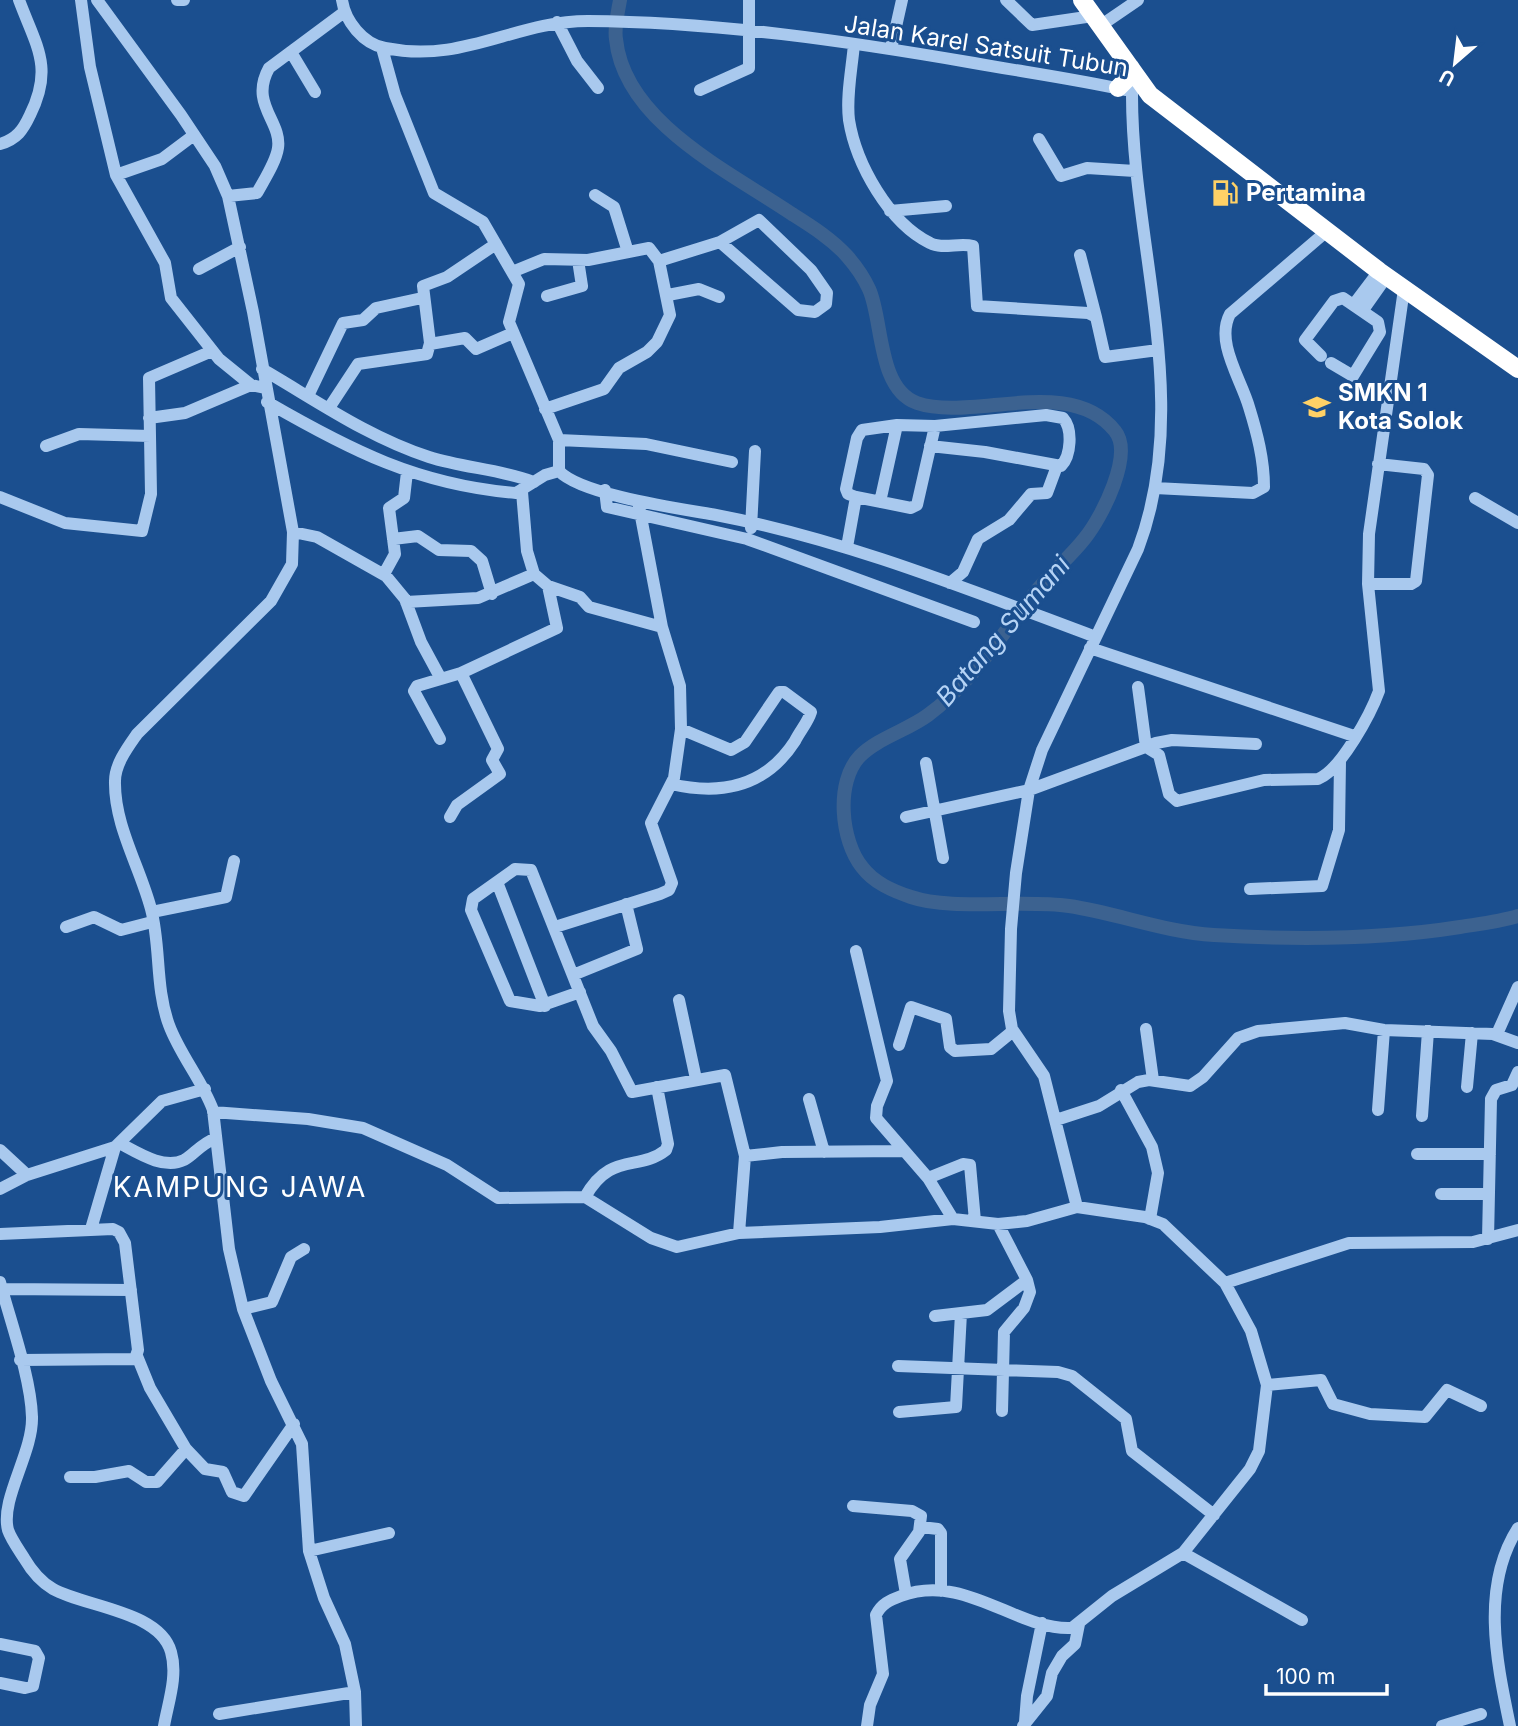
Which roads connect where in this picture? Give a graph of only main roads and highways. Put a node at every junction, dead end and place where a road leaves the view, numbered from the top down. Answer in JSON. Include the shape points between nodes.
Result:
{"nodes":[{"id":1,"x":1082,"y":0,"type":"edge"},
{"id":2,"x":1131,"y":68,"type":"junction"},
{"id":3,"x":1125,"y":90,"type":"road end"},
{"id":4,"x":1518,"y":369,"type":"edge"}],
"edges":[{"from":1,"to":2,"type":"highway"},
{"from":2,"to":3,"type":"highway"},
{"from":2,"to":4,"type":"highway","via":[[1150,95],[1404,289]]}]}
